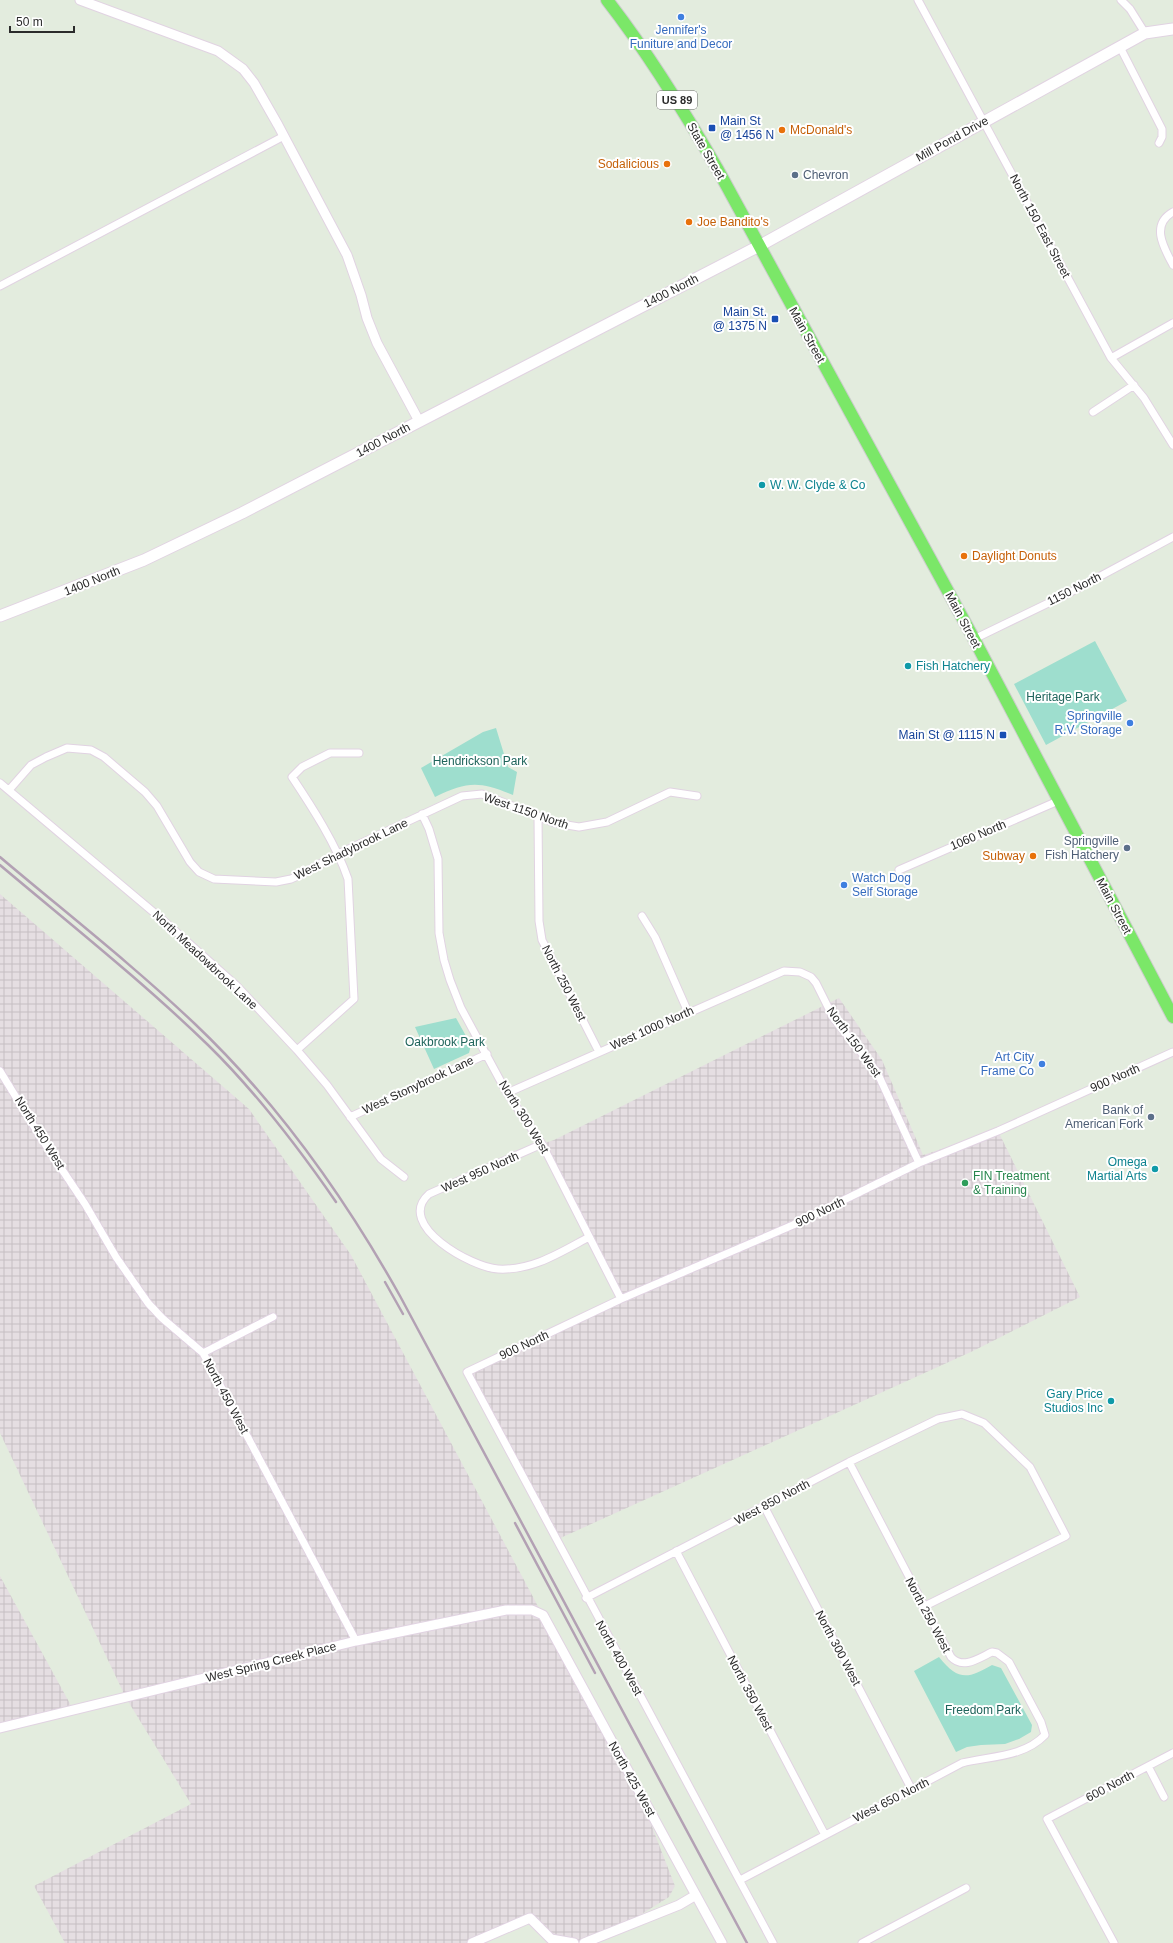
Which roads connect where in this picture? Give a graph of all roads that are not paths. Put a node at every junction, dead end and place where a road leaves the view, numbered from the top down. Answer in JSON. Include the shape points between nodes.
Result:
{"nodes":[{"id":1,"x":80,"y":0,"type":"edge"},
{"id":2,"x":607,"y":0,"type":"edge"},
{"id":3,"x":918,"y":0,"type":"edge"},
{"id":4,"x":1121,"y":0,"type":"edge"},
{"id":5,"x":1173,"y":29,"type":"edge"},
{"id":6,"x":1145,"y":33,"type":"junction"},
{"id":7,"x":1120,"y":48,"type":"junction"},
{"id":8,"x":984,"y":121,"type":"junction"},
{"id":9,"x":284,"y":136,"type":"junction"},
{"id":10,"x":1159,"y":143,"type":"dead end"},
{"id":11,"x":1173,"y":212,"type":"edge"},
{"id":12,"x":759,"y":246,"type":"junction"},
{"id":13,"x":1173,"y":265,"type":"edge"},
{"id":14,"x":0,"y":286,"type":"edge"},
{"id":15,"x":1173,"y":323,"type":"edge"},
{"id":16,"x":1111,"y":358,"type":"junction"},
{"id":17,"x":1134,"y":385,"type":"junction"},
{"id":18,"x":1093,"y":412,"type":"dead end"},
{"id":19,"x":419,"y":421,"type":"junction"},
{"id":20,"x":1171,"y":435,"type":"edge"},
{"id":21,"x":1173,"y":445,"type":"edge"},
{"id":22,"x":1173,"y":537,"type":"edge"},
{"id":23,"x":0,"y":616,"type":"edge"},
{"id":24,"x":974,"y":639,"type":"junction"},
{"id":25,"x":359,"y":753,"type":"dead end"},
{"id":26,"x":0,"y":783,"type":"edge"},
{"id":27,"x":9,"y":790,"type":"junction"},
{"id":28,"x":697,"y":796,"type":"dead end"},
{"id":29,"x":1058,"y":801,"type":"junction"},
{"id":30,"x":422,"y":814,"type":"junction"},
{"id":31,"x":538,"y":816,"type":"junction"},
{"id":32,"x":338,"y":854,"type":"junction"},
{"id":33,"x":899,"y":870,"type":"dead end"},
{"id":34,"x":642,"y":916,"type":"dead end"},
{"id":35,"x":800,"y":972,"type":"joint"},
{"id":36,"x":688,"y":1012,"type":"junction"},
{"id":37,"x":1173,"y":1017,"type":"edge"},
{"id":38,"x":297,"y":1050,"type":"junction"},
{"id":39,"x":599,"y":1052,"type":"junction"},
{"id":40,"x":1173,"y":1052,"type":"edge"},
{"id":41,"x":487,"y":1054,"type":"junction"},
{"id":42,"x":0,"y":1071,"type":"edge"},
{"id":43,"x":507,"y":1093,"type":"junction"},
{"id":44,"x":350,"y":1117,"type":"junction"},
{"id":45,"x":542,"y":1144,"type":"junction"},
{"id":46,"x":919,"y":1164,"type":"junction"},
{"id":47,"x":404,"y":1177,"type":"dead end"},
{"id":48,"x":590,"y":1237,"type":"junction"},
{"id":49,"x":621,"y":1299,"type":"junction"},
{"id":50,"x":273,"y":1317,"type":"dead end"},
{"id":51,"x":203,"y":1353,"type":"junction"},
{"id":52,"x":466,"y":1372,"type":"joint"},
{"id":53,"x":849,"y":1462,"type":"junction"},
{"id":54,"x":764,"y":1506,"type":"junction"},
{"id":55,"x":676,"y":1552,"type":"junction"},
{"id":56,"x":586,"y":1598,"type":"junction"},
{"id":57,"x":923,"y":1607,"type":"junction"},
{"id":58,"x":543,"y":1615,"type":"joint"},
{"id":59,"x":356,"y":1641,"type":"junction"},
{"id":60,"x":0,"y":1728,"type":"edge"},
{"id":61,"x":1045,"y":1735,"type":"joint"},
{"id":62,"x":1173,"y":1753,"type":"edge"},
{"id":63,"x":1148,"y":1766,"type":"junction"},
{"id":64,"x":912,"y":1790,"type":"junction"},
{"id":65,"x":1164,"y":1796,"type":"dead end"},
{"id":66,"x":824,"y":1834,"type":"junction"},
{"id":67,"x":740,"y":1880,"type":"junction"},
{"id":68,"x":966,"y":1888,"type":"dead end"},
{"id":69,"x":696,"y":1896,"type":"junction"},
{"id":70,"x":472,"y":1943,"type":"edge"},
{"id":71,"x":574,"y":1943,"type":"edge"},
{"id":72,"x":584,"y":1943,"type":"edge"},
{"id":73,"x":722,"y":1943,"type":"edge"},
{"id":74,"x":773,"y":1943,"type":"edge"},
{"id":75,"x":862,"y":1943,"type":"edge"},
{"id":76,"x":1114,"y":1943,"type":"edge"}],
"edges":[{"from":1,"to":9,"type":"street","via":[[205,46],[227,57],[243,69],[254,83]]},
{"from":2,"to":12,"type":"main road","name":"State Street","number":"US 89","via":[[637,39],[676,99]]},
{"from":3,"to":8,"type":"street","name":"North 150 East Street"},
{"from":4,"to":6,"type":"street"},
{"from":5,"to":6,"type":"main road"},
{"from":6,"to":7,"type":"main road","name":"Mill Pond Drive"},
{"from":7,"to":8,"type":"main road","name":"Mill Pond Drive"},
{"from":7,"to":10,"type":"street","via":[[1162,130]]},
{"from":8,"to":12,"type":"main road","name":"Mill Pond Drive"},
{"from":8,"to":16,"type":"street","name":"North 150 East Street"},
{"from":9,"to":14,"type":"street"},
{"from":9,"to":19,"type":"street","via":[[346,255],[361,295],[366,318]]},
{"from":11,"to":13,"type":"street","via":[[1163,221],[1160,230],[1162,244]]},
{"from":12,"to":19,"type":"main road","name":"1400 North"},
{"from":12,"to":24,"type":"main road","name":"Main Street","number":"US 89"},
{"from":15,"to":16,"type":"street"},
{"from":16,"to":17,"type":"street","name":"North 150 East Street"},
{"from":17,"to":18,"type":"street"},
{"from":17,"to":20,"type":"street","name":"North 150 East Street"},
{"from":19,"to":23,"type":"main road","name":"1400 North","via":[[242,513],[144,560]]},
{"from":20,"to":21,"type":"street","name":"North 150 East Street"},
{"from":22,"to":24,"type":"street","name":"1150 North","via":[[1069,593]]},
{"from":24,"to":29,"type":"main road","name":"Main Street","number":"US 89"},
{"from":25,"to":32,"type":"street","via":[[330,753],[302,767],[292,777]]},
{"from":26,"to":27,"type":"street","name":"North Meadowbrook Lane"},
{"from":27,"to":32,"type":"street","name":"West Shadybrook Lane","via":[[31,765],[67,748],[78,747],[104,757],[145,792],[157,806],[190,862],[207,877],[276,882],[302,874]]},
{"from":27,"to":38,"type":"street","name":"North Meadowbrook Lane","via":[[222,972]]},
{"from":28,"to":31,"type":"street","name":"West 1150 North","via":[[670,792],[607,822],[579,827],[555,823]]},
{"from":29,"to":33,"type":"street","name":"1060 North"},
{"from":29,"to":37,"type":"main road","name":"Main Street","number":"US 89"},
{"from":30,"to":31,"type":"street","name":"West 1150 North","via":[[462,796],[482,794]]},
{"from":30,"to":32,"type":"street","name":"West Shadybrook Lane"},
{"from":30,"to":41,"type":"street","name":"North 300 West","via":[[438,859],[439,933],[444,960],[461,1008]]},
{"from":31,"to":39,"type":"street","name":"North 250 West","via":[[539,921],[542,940]]},
{"from":32,"to":38,"type":"street","via":[[348,879],[354,999]]},
{"from":34,"to":36,"type":"street","via":[[655,937]]},
{"from":35,"to":36,"type":"street","name":"West 1000 North","via":[[784,972]]},
{"from":35,"to":46,"type":"street","name":"North 150 West","via":[[811,977],[816,983],[834,1019],[872,1064]]},
{"from":36,"to":39,"type":"street","name":"West 1000 North"},
{"from":38,"to":44,"type":"street","name":"North Meadowbrook Lane","via":[[327,1084]]},
{"from":39,"to":43,"type":"street","name":"West 1000 North"},
{"from":40,"to":46,"type":"street","name":"900 North"},
{"from":41,"to":43,"type":"street","name":"North 300 West"},
{"from":41,"to":44,"type":"street","name":"West Stonybrook Lane"},
{"from":42,"to":51,"type":"street","name":"North 450 West","via":[[116,1257],[148,1303]]},
{"from":43,"to":45,"type":"street","name":"North 300 West"},
{"from":44,"to":47,"type":"street","name":"North Meadowbrook Lane","via":[[381,1159]]},
{"from":45,"to":48,"type":"street","name":"North 300 West"},
{"from":45,"to":48,"type":"street","name":"West 950 North","via":[[429,1194],[422,1203],[422,1220],[433,1237],[444,1245],[480,1265],[498,1269],[525,1267],[538,1263]]},
{"from":46,"to":49,"type":"street","name":"900 North","via":[[793,1225]]},
{"from":48,"to":49,"type":"street","name":"North 300 West"},
{"from":49,"to":52,"type":"street","name":"900 North"},
{"from":50,"to":51,"type":"street"},
{"from":51,"to":59,"type":"street","name":"North 450 West"},
{"from":52,"to":56,"type":"street","name":"North 400 West"},
{"from":53,"to":54,"type":"street","name":"West 850 North"},
{"from":53,"to":57,"type":"street","name":"North 250 West"},
{"from":53,"to":57,"type":"street","name":"West 850 North","via":[[938,1419],[962,1414],[984,1423],[1030,1468],[1050,1502],[1066,1536]]},
{"from":54,"to":55,"type":"street","name":"West 850 North"},
{"from":54,"to":64,"type":"street","name":"North 300 West"},
{"from":55,"to":56,"type":"street","name":"West 850 North"},
{"from":55,"to":66,"type":"street","name":"North 350 West"},
{"from":56,"to":67,"type":"street","name":"North 400 West"},
{"from":57,"to":61,"type":"street","name":"North 250 West","via":[[955,1662],[967,1663],[992,1652],[1008,1662],[1041,1722]]},
{"from":58,"to":59,"type":"street","name":"West Spring Creek Place","via":[[532,1610],[506,1610]]},
{"from":58,"to":69,"type":"street","name":"North 425 West"},
{"from":59,"to":60,"type":"street","name":"West Spring Creek Place"},
{"from":61,"to":64,"type":"street","name":"West 650 North","via":[[1036,1744],[1018,1753],[962,1763]]},
{"from":62,"to":63,"type":"street","name":"600 North"},
{"from":63,"to":65,"type":"street"},
{"from":63,"to":76,"type":"street","name":"600 North","via":[[1048,1819]]},
{"from":64,"to":66,"type":"street","name":"West 650 North"},
{"from":66,"to":67,"type":"street","name":"West 650 North"},
{"from":67,"to":74,"type":"street","name":"North 400 West"},
{"from":68,"to":75,"type":"street"},
{"from":69,"to":72,"type":"street"},
{"from":69,"to":73,"type":"street","name":"North 425 West"},
{"from":70,"to":71,"type":"street","via":[[530,1918],[551,1939]]}]}
